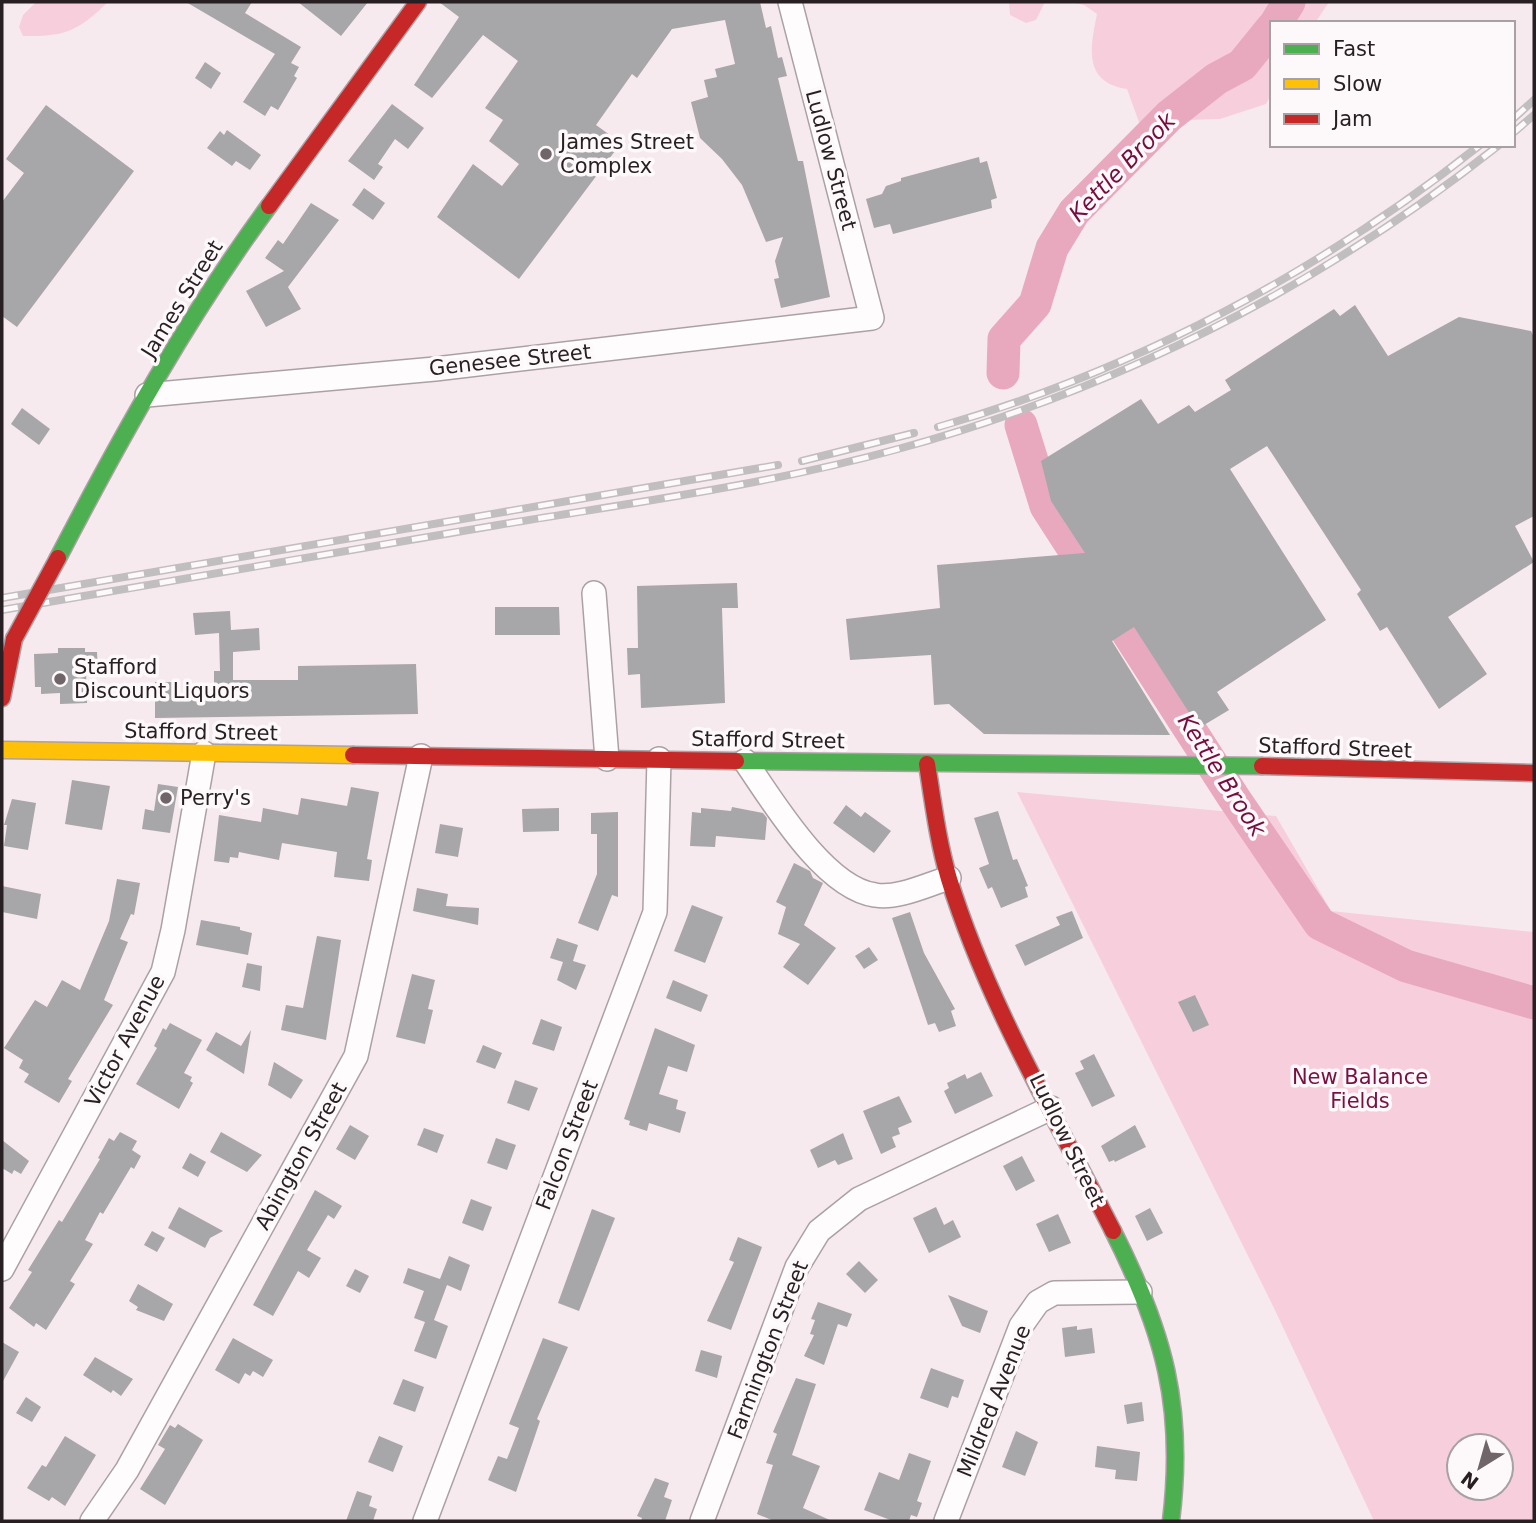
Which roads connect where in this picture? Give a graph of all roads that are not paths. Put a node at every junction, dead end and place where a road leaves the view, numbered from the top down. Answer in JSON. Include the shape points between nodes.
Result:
{"nodes":[{"id":1,"x":418,"y":2,"type":"edge"},
{"id":2,"x":790,"y":2,"type":"edge"},
{"id":3,"x":872,"y":318,"type":"joint"},
{"id":4,"x":147,"y":396,"type":"junction"},
{"id":5,"x":594,"y":593,"type":"dead end"},
{"id":6,"x":14,"y":639,"type":"junction"},
{"id":7,"x":2,"y":654,"type":"edge"},
{"id":8,"x":2,"y":698,"type":"edge"},
{"id":9,"x":2,"y":750,"type":"edge"},
{"id":10,"x":204,"y":753,"type":"junction"},
{"id":11,"x":421,"y":756,"type":"junction"},
{"id":12,"x":607,"y":759,"type":"junction"},
{"id":13,"x":659,"y":760,"type":"junction"},
{"id":14,"x":745,"y":761,"type":"junction"},
{"id":15,"x":927,"y":764,"type":"junction"},
{"id":16,"x":1534,"y":773,"type":"edge"},
{"id":17,"x":949,"y":878,"type":"junction"},
{"id":18,"x":1051,"y":1108,"type":"junction"},
{"id":19,"x":2,"y":1269,"type":"edge"},
{"id":20,"x":1140,"y":1292,"type":"junction"},
{"id":21,"x":92,"y":1521,"type":"edge"},
{"id":22,"x":425,"y":1521,"type":"edge"},
{"id":23,"x":702,"y":1521,"type":"edge"},
{"id":24,"x":946,"y":1521,"type":"edge"},
{"id":25,"x":1171,"y":1521,"type":"edge"}],
"edges":[{"from":1,"to":4,"type":"main road","name":"James Street","via":[[243,241]]},
{"from":2,"to":3,"type":"street","name":"Ludlow Street"},
{"from":3,"to":4,"type":"street","name":"Genesee Street","via":[[435,369]]},
{"from":4,"to":6,"type":"main road","name":"James Street","bridge":true},
{"from":5,"to":12,"type":"street"},
{"from":6,"to":7,"type":"main road","name":"James Street"},
{"from":6,"to":8,"type":"main road","name":"James Street"},
{"from":9,"to":10,"type":"main road","name":"Stafford Street"},
{"from":10,"to":11,"type":"main road","name":"Stafford Street"},
{"from":10,"to":19,"type":"street","name":"Victor Avenue","via":[[163,972]]},
{"from":11,"to":12,"type":"main road","name":"Stafford Street"},
{"from":11,"to":21,"type":"street","name":"Abington Street","via":[[356,1056],[127,1470]]},
{"from":12,"to":13,"type":"main road","name":"Stafford Street"},
{"from":13,"to":14,"type":"main road","name":"Stafford Street"},
{"from":13,"to":22,"type":"street","name":"Falcon Street","via":[[655,912]]},
{"from":14,"to":15,"type":"main road","name":"Stafford Street"},
{"from":14,"to":17,"type":"street","via":[[791,828],[825,867],[854,888],[894,895]]},
{"from":15,"to":16,"type":"main road","name":"Stafford Street","via":[[1197,764]]},
{"from":15,"to":17,"type":"main road","name":"Ludlow Street"},
{"from":17,"to":18,"type":"main road","name":"Ludlow Street","via":[[977,950]]},
{"from":18,"to":20,"type":"main road","name":"Ludlow Street"},
{"from":18,"to":23,"type":"street","name":"Farmington Street","via":[[859,1199],[819,1231],[797,1267]]},
{"from":20,"to":24,"type":"street","name":"Mildred Avenue","via":[[1054,1293],[1034,1306],[1021,1326]]},
{"from":20,"to":25,"type":"main road","name":"Ludlow Street","via":[[1163,1350],[1176,1420]]}]}
